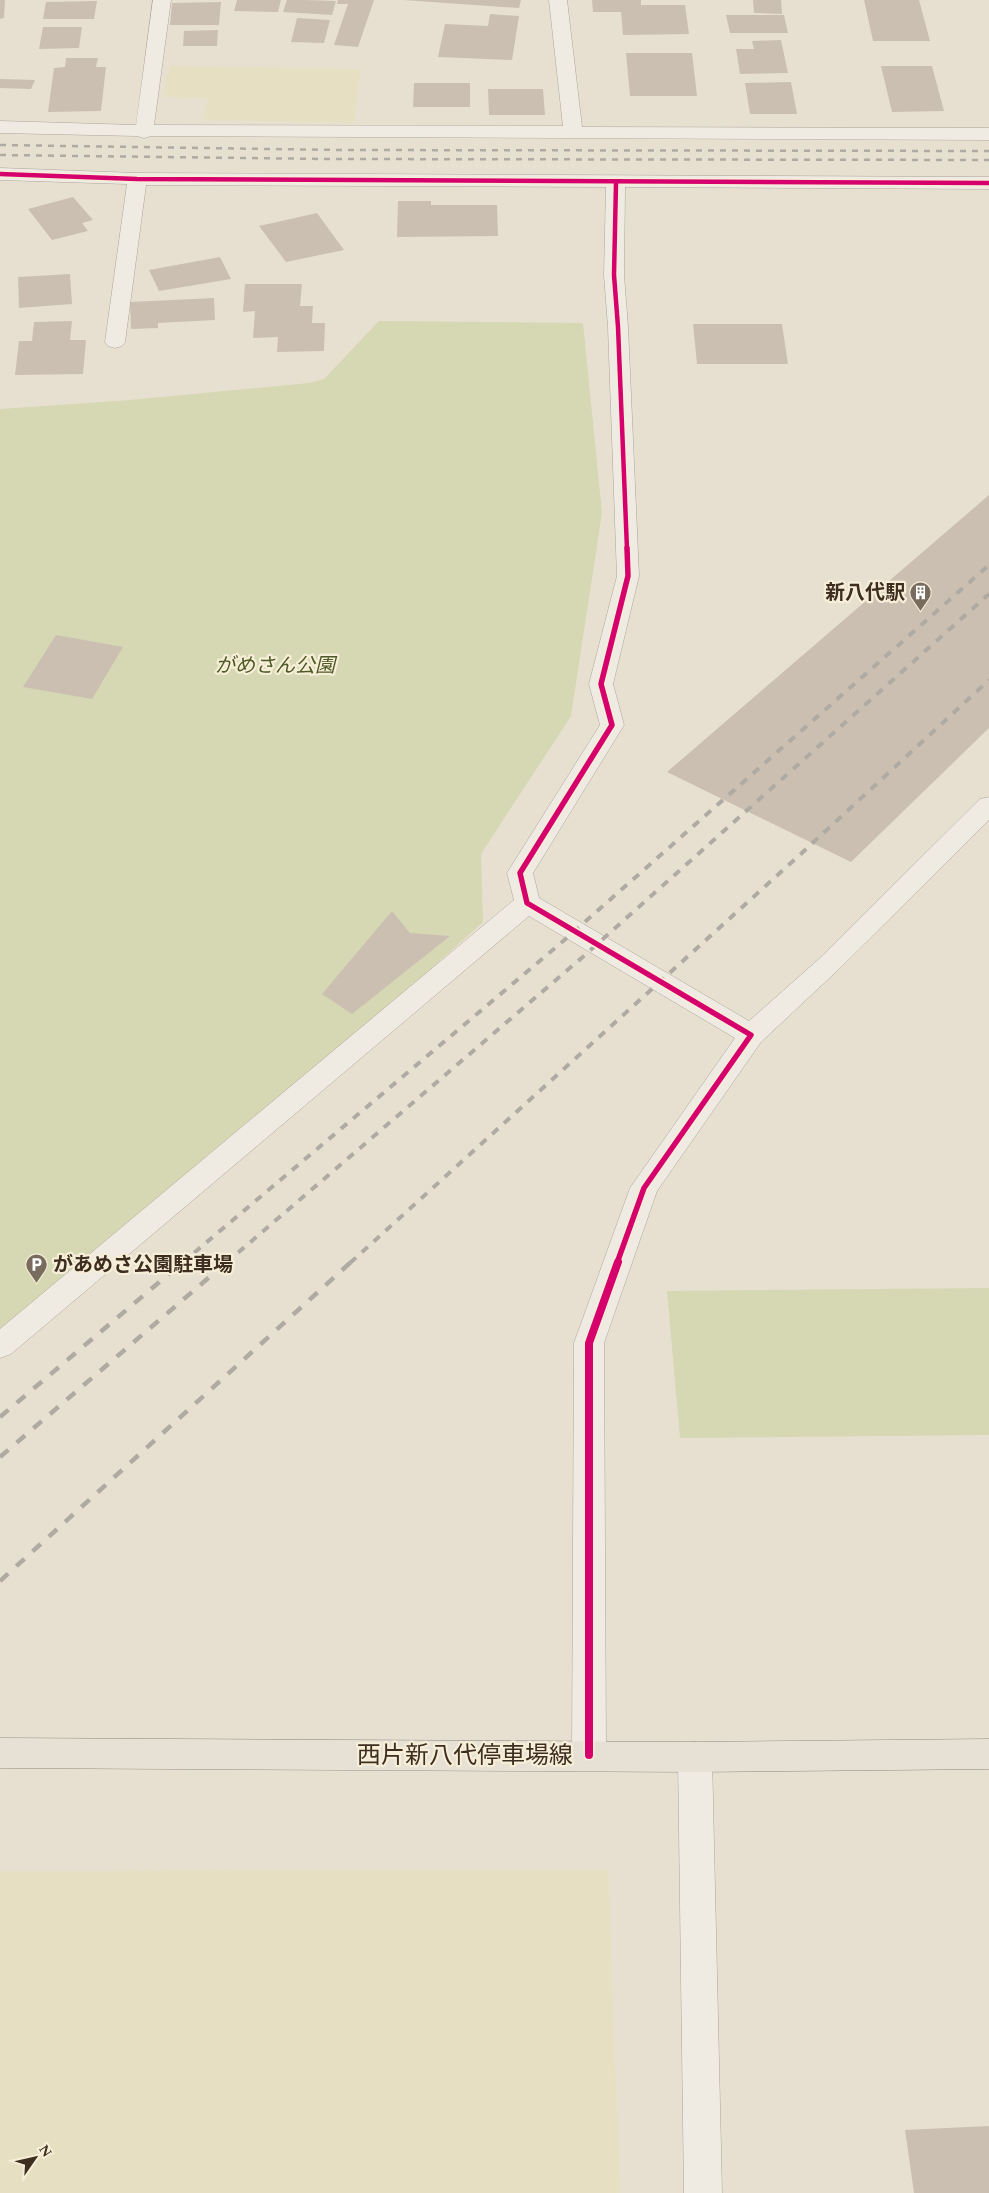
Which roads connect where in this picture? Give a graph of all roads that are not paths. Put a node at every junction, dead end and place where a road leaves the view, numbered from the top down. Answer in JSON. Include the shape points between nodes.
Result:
{"nodes":[{"id":1,"x":162,"y":0,"type":"edge"},
{"id":2,"x":558,"y":0,"type":"edge"},
{"id":3,"x":0,"y":127,"type":"edge"},
{"id":4,"x":144,"y":132,"type":"junction"},
{"id":5,"x":573,"y":132,"type":"junction"},
{"id":6,"x":989,"y":134,"type":"edge"},
{"id":7,"x":0,"y":174,"type":"edge"},
{"id":8,"x":136,"y":179,"type":"junction"},
{"id":9,"x":616,"y":183,"type":"junction"},
{"id":10,"x":989,"y":183,"type":"edge"},
{"id":11,"x":115,"y":342,"type":"dead end"},
{"id":12,"x":989,"y":805,"type":"edge"},
{"id":13,"x":526,"y":903,"type":"junction"},
{"id":14,"x":751,"y":1035,"type":"junction"},
{"id":15,"x":0,"y":1346,"type":"edge"},
{"id":16,"x":0,"y":1753,"type":"edge"},
{"id":17,"x":989,"y":1754,"type":"edge"},
{"id":18,"x":589,"y":1755,"type":"junction"},
{"id":19,"x":695,"y":1757,"type":"junction"},
{"id":20,"x":703,"y":2193,"type":"edge"}],
"edges":[{"from":1,"to":4,"type":"street"},
{"from":2,"to":5,"type":"street"},
{"from":3,"to":4,"type":"street"},
{"from":4,"to":5,"type":"street"},
{"from":5,"to":6,"type":"street","via":[[832,136]]},
{"from":7,"to":8,"type":"street"},
{"from":8,"to":9,"type":"street"},
{"from":8,"to":11,"type":"street"},
{"from":9,"to":10,"type":"street"},
{"from":9,"to":13,"type":"street","via":[[614,275],[628,576],[601,684],[612,725],[520,874]]},
{"from":12,"to":14,"type":"street","via":[[829,964]]},
{"from":13,"to":14,"type":"street"},
{"from":13,"to":15,"type":"street"},
{"from":14,"to":18,"type":"street","via":[[644,1188],[589,1343]]},
{"from":16,"to":18,"type":"main road","name":"西片新八代停車場線"},
{"from":17,"to":19,"type":"main road","name":"西片新八代停車場線"},
{"from":18,"to":19,"type":"main road","name":"西片新八代停車場線"},
{"from":19,"to":20,"type":"street"}]}
